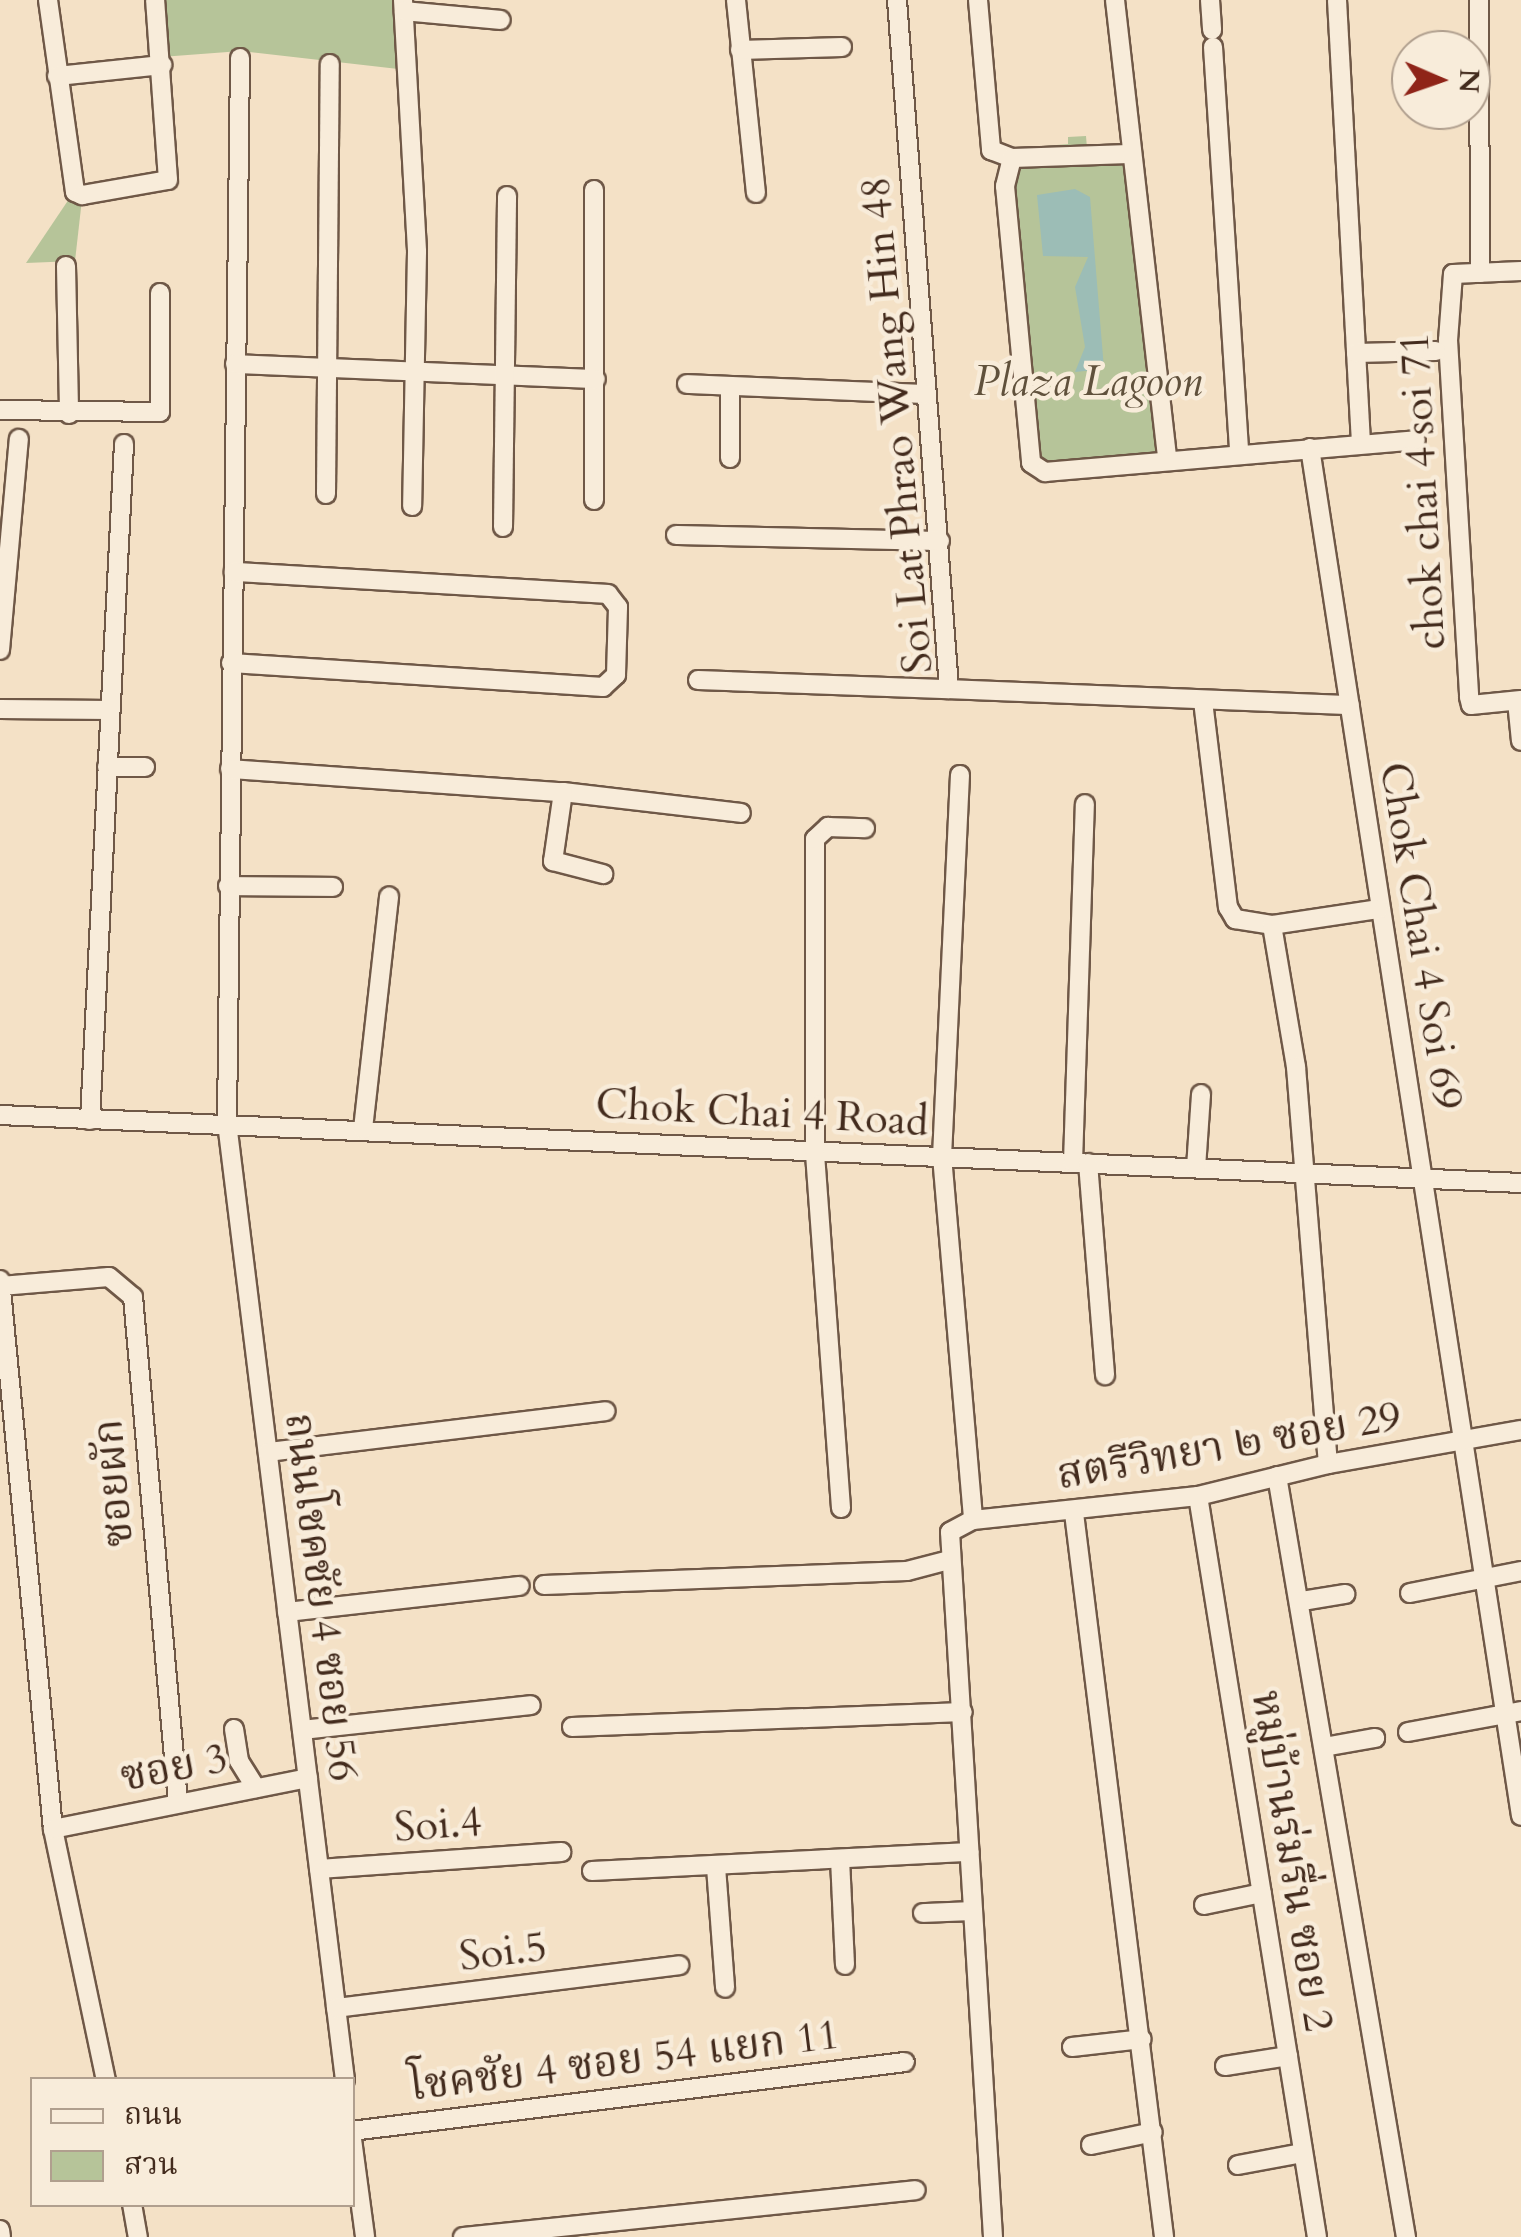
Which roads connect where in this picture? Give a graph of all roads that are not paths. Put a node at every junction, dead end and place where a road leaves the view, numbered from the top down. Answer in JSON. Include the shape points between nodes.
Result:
{"nodes":[{"id":1,"x":48,"y":0,"type":"edge"},
{"id":2,"x":155,"y":0,"type":"edge"},
{"id":3,"x":736,"y":0,"type":"edge"},
{"id":4,"x":898,"y":0,"type":"edge"},
{"id":5,"x":978,"y":0,"type":"edge"},
{"id":6,"x":1115,"y":0,"type":"edge"},
{"id":7,"x":1210,"y":0,"type":"edge"},
{"id":8,"x":1338,"y":0,"type":"edge"},
{"id":9,"x":1479,"y":0,"type":"edge"},
{"id":10,"x":403,"y":5,"type":"edge"},
{"id":11,"x":501,"y":20,"type":"dead end"},
{"id":12,"x":842,"y":47,"type":"dead end"},
{"id":13,"x":740,"y":50,"type":"junction"},
{"id":14,"x":240,"y":58,"type":"dead end"},
{"id":15,"x":330,"y":64,"type":"dead end"},
{"id":16,"x":162,"y":65,"type":"junction"},
{"id":17,"x":57,"y":76,"type":"junction"},
{"id":18,"x":1129,"y":154,"type":"junction"},
{"id":19,"x":1012,"y":158,"type":"junction"},
{"id":20,"x":594,"y":190,"type":"dead end"},
{"id":21,"x":756,"y":192,"type":"dead end"},
{"id":22,"x":507,"y":196,"type":"dead end"},
{"id":23,"x":66,"y":266,"type":"dead end"},
{"id":24,"x":1521,"y":271,"type":"edge"},
{"id":25,"x":1480,"y":273,"type":"junction"},
{"id":26,"x":160,"y":293,"type":"dead end"},
{"id":27,"x":1436,"y":351,"type":"dead end"},
{"id":28,"x":1356,"y":353,"type":"junction"},
{"id":29,"x":235,"y":364,"type":"junction"},
{"id":30,"x":327,"y":371,"type":"junction"},
{"id":31,"x":415,"y":376,"type":"junction"},
{"id":32,"x":506,"y":378,"type":"junction"},
{"id":33,"x":596,"y":380,"type":"junction"},
{"id":34,"x":687,"y":384,"type":"dead end"},
{"id":35,"x":730,"y":386,"type":"junction"},
{"id":36,"x":928,"y":394,"type":"junction"},
{"id":37,"x":0,"y":410,"type":"edge"},
{"id":38,"x":69,"y":414,"type":"junction"},
{"id":39,"x":19,"y":439,"type":"dead end"},
{"id":40,"x":1416,"y":440,"type":"dead end"},
{"id":41,"x":1361,"y":442,"type":"junction"},
{"id":42,"x":124,"y":444,"type":"dead end"},
{"id":43,"x":1310,"y":448,"type":"junction"},
{"id":44,"x":1240,"y":452,"type":"junction"},
{"id":45,"x":730,"y":458,"type":"dead end"},
{"id":46,"x":1166,"y":459,"type":"junction"},
{"id":47,"x":326,"y":494,"type":"dead end"},
{"id":48,"x":594,"y":500,"type":"dead end"},
{"id":49,"x":412,"y":506,"type":"dead end"},
{"id":50,"x":503,"y":526,"type":"dead end"},
{"id":51,"x":676,"y":535,"type":"dead end"},
{"id":52,"x":940,"y":541,"type":"junction"},
{"id":53,"x":234,"y":572,"type":"junction"},
{"id":54,"x":0,"y":650,"type":"edge"},
{"id":55,"x":231,"y":663,"type":"junction"},
{"id":56,"x":698,"y":680,"type":"dead end"},
{"id":57,"x":949,"y":689,"type":"junction"},
{"id":58,"x":1203,"y":701,"type":"junction"},
{"id":59,"x":1519,"y":701,"type":"edge"},
{"id":60,"x":1350,"y":705,"type":"junction"},
{"id":61,"x":0,"y":709,"type":"edge"},
{"id":62,"x":110,"y":710,"type":"junction"},
{"id":63,"x":1521,"y":742,"type":"edge"},
{"id":64,"x":108,"y":767,"type":"junction"},
{"id":65,"x":145,"y":767,"type":"dead end"},
{"id":66,"x":230,"y":769,"type":"junction"},
{"id":67,"x":960,"y":775,"type":"dead end"},
{"id":68,"x":562,"y":792,"type":"junction"},
{"id":69,"x":1085,"y":804,"type":"dead end"},
{"id":70,"x":741,"y":814,"type":"dead end"},
{"id":71,"x":865,"y":828,"type":"dead end"},
{"id":72,"x":603,"y":874,"type":"dead end"},
{"id":73,"x":228,"y":886,"type":"junction"},
{"id":74,"x":332,"y":887,"type":"dead end"},
{"id":75,"x":389,"y":896,"type":"dead end"},
{"id":76,"x":1379,"y":910,"type":"junction"},
{"id":77,"x":1272,"y":925,"type":"junction"},
{"id":78,"x":1202,"y":1094,"type":"dead end"},
{"id":79,"x":0,"y":1114,"type":"edge"},
{"id":80,"x":90,"y":1120,"type":"junction"},
{"id":81,"x":227,"y":1123,"type":"junction"},
{"id":82,"x":363,"y":1129,"type":"junction"},
{"id":83,"x":815,"y":1150,"type":"junction"},
{"id":84,"x":942,"y":1156,"type":"junction"},
{"id":85,"x":1080,"y":1162,"type":"junction"},
{"id":86,"x":1196,"y":1168,"type":"junction"},
{"id":87,"x":1303,"y":1173,"type":"junction"},
{"id":88,"x":1423,"y":1178,"type":"junction"},
{"id":89,"x":1521,"y":1183,"type":"edge"},
{"id":90,"x":0,"y":1283,"type":"edge"},
{"id":91,"x":1105,"y":1375,"type":"dead end"},
{"id":92,"x":606,"y":1411,"type":"dead end"},
{"id":93,"x":1521,"y":1430,"type":"edge"},
{"id":94,"x":1464,"y":1440,"type":"junction"},
{"id":95,"x":268,"y":1452,"type":"junction"},
{"id":96,"x":1328,"y":1464,"type":"junction"},
{"id":97,"x":1277,"y":1476,"type":"junction"},
{"id":98,"x":1198,"y":1496,"type":"junction"},
{"id":99,"x":841,"y":1508,"type":"dead end"},
{"id":100,"x":1074,"y":1512,"type":"junction"},
{"id":101,"x":973,"y":1520,"type":"junction"},
{"id":102,"x":948,"y":1560,"type":"junction"},
{"id":103,"x":1521,"y":1571,"type":"edge"},
{"id":104,"x":1489,"y":1578,"type":"junction"},
{"id":105,"x":544,"y":1585,"type":"dead end"},
{"id":106,"x":520,"y":1586,"type":"dead end"},
{"id":107,"x":1410,"y":1593,"type":"dead end"},
{"id":108,"x":1345,"y":1594,"type":"dead end"},
{"id":109,"x":1302,"y":1601,"type":"junction"},
{"id":110,"x":287,"y":1612,"type":"junction"},
{"id":111,"x":531,"y":1705,"type":"dead end"},
{"id":112,"x":963,"y":1712,"type":"junction"},
{"id":113,"x":1513,"y":1713,"type":"edge"},
{"id":114,"x":572,"y":1727,"type":"dead end"},
{"id":115,"x":234,"y":1729,"type":"dead end"},
{"id":116,"x":302,"y":1730,"type":"junction"},
{"id":117,"x":1408,"y":1732,"type":"dead end"},
{"id":118,"x":1375,"y":1738,"type":"dead end"},
{"id":119,"x":1324,"y":1746,"type":"junction"},
{"id":120,"x":308,"y":1778,"type":"junction"},
{"id":121,"x":256,"y":1788,"type":"junction"},
{"id":122,"x":178,"y":1802,"type":"junction"},
{"id":123,"x":1521,"y":1816,"type":"edge"},
{"id":124,"x":54,"y":1829,"type":"junction"},
{"id":125,"x":561,"y":1852,"type":"dead end"},
{"id":126,"x":970,"y":1852,"type":"junction"},
{"id":127,"x":840,"y":1859,"type":"junction"},
{"id":128,"x":716,"y":1867,"type":"junction"},
{"id":129,"x":319,"y":1868,"type":"junction"},
{"id":130,"x":592,"y":1871,"type":"dead end"},
{"id":131,"x":1262,"y":1893,"type":"junction"},
{"id":132,"x":1204,"y":1904,"type":"dead end"},
{"id":133,"x":970,"y":1911,"type":"junction"},
{"id":134,"x":923,"y":1914,"type":"dead end"},
{"id":135,"x":679,"y":1965,"type":"dead end"},
{"id":136,"x":845,"y":1965,"type":"dead end"},
{"id":137,"x":725,"y":1988,"type":"dead end"},
{"id":138,"x":336,"y":2008,"type":"junction"},
{"id":139,"x":1142,"y":2038,"type":"junction"},
{"id":140,"x":1072,"y":2047,"type":"dead end"},
{"id":141,"x":1288,"y":2056,"type":"junction"},
{"id":142,"x":905,"y":2062,"type":"dead end"},
{"id":143,"x":1225,"y":2066,"type":"dead end"},
{"id":144,"x":105,"y":2077,"type":"edge"},
{"id":145,"x":345,"y":2077,"type":"edge"},
{"id":146,"x":355,"y":2130,"type":"edge"},
{"id":147,"x":1153,"y":2132,"type":"junction"},
{"id":148,"x":1091,"y":2145,"type":"dead end"},
{"id":149,"x":1303,"y":2153,"type":"junction"},
{"id":150,"x":355,"y":2162,"type":"edge"},
{"id":151,"x":1238,"y":2165,"type":"dead end"},
{"id":152,"x":916,"y":2190,"type":"dead end"},
{"id":153,"x":133,"y":2207,"type":"edge"},
{"id":154,"x":138,"y":2237,"type":"edge"},
{"id":155,"x":365,"y":2237,"type":"edge"},
{"id":156,"x":463,"y":2237,"type":"edge"},
{"id":157,"x":992,"y":2237,"type":"edge"},
{"id":158,"x":1164,"y":2237,"type":"edge"},
{"id":159,"x":1316,"y":2237,"type":"edge"},
{"id":160,"x":1406,"y":2237,"type":"edge"}],
"edges":[{"from":1,"to":17,"type":"street"},
{"from":2,"to":16,"type":"street"},
{"from":3,"to":13,"type":"street"},
{"from":4,"to":36,"type":"street","name":"Soi Lat Phrao Wang Hin 48"},
{"from":5,"to":19,"type":"street","via":[[987,139],[998,156]]},
{"from":6,"to":18,"type":"street"},
{"from":7,"to":44,"type":"street"},
{"from":8,"to":28,"type":"street"},
{"from":9,"to":25,"type":"street"},
{"from":10,"to":11,"type":"street"},
{"from":10,"to":31,"type":"street","via":[[417,252]]},
{"from":12,"to":13,"type":"street"},
{"from":13,"to":21,"type":"street"},
{"from":14,"to":29,"type":"street","name":"ถนนโชคชัย 4 ซอย 56"},
{"from":15,"to":30,"type":"street"},
{"from":16,"to":17,"type":"street"},
{"from":16,"to":17,"type":"street","via":[[168,180],[82,195],[75,192]]},
{"from":18,"to":19,"type":"street"},
{"from":18,"to":46,"type":"street"},
{"from":19,"to":46,"type":"street","via":[[1005,186],[1031,463],[1045,472]]},
{"from":20,"to":33,"type":"street"},
{"from":22,"to":32,"type":"street"},
{"from":23,"to":38,"type":"street"},
{"from":24,"to":25,"type":"street"},
{"from":25,"to":59,"type":"street","name":"chok chai 4 soi 71","via":[[1449,280],[1470,698],[1471,705]]},
{"from":26,"to":38,"type":"street","via":[[160,412]]},
{"from":27,"to":28,"type":"street"},
{"from":28,"to":41,"type":"street"},
{"from":29,"to":30,"type":"street"},
{"from":29,"to":53,"type":"street","name":"ถนนโชคชัย 4 ซอย 56"},
{"from":30,"to":31,"type":"street"},
{"from":30,"to":47,"type":"street"},
{"from":31,"to":32,"type":"street"},
{"from":31,"to":49,"type":"street"},
{"from":32,"to":33,"type":"street"},
{"from":32,"to":50,"type":"street"},
{"from":33,"to":48,"type":"street"},
{"from":34,"to":35,"type":"street"},
{"from":35,"to":36,"type":"street"},
{"from":35,"to":45,"type":"street"},
{"from":36,"to":52,"type":"street","name":"Soi Lat Phrao Wang Hin 48"},
{"from":37,"to":38,"type":"street"},
{"from":39,"to":54,"type":"street"},
{"from":40,"to":41,"type":"street"},
{"from":41,"to":43,"type":"street"},
{"from":42,"to":62,"type":"street"},
{"from":43,"to":44,"type":"street"},
{"from":43,"to":60,"type":"street","name":"Chok Chai 4 Soi 69"},
{"from":44,"to":46,"type":"street"},
{"from":51,"to":52,"type":"street"},
{"from":52,"to":57,"type":"street","name":"Soi Lat Phrao Wang Hin 48"},
{"from":53,"to":55,"type":"street","name":"ถนนโชคชัย 4 ซอย 56"},
{"from":53,"to":55,"type":"street","via":[[608,594],[618,607],[616,675],[603,686]]},
{"from":55,"to":66,"type":"street","name":"ถนนโชคชัย 4 ซอย 56"},
{"from":56,"to":57,"type":"street"},
{"from":57,"to":58,"type":"street","name":"Soi Lat Phrao Wang Hin 48"},
{"from":58,"to":60,"type":"street","name":"Soi Lat Phrao Wang Hin 48"},
{"from":58,"to":77,"type":"street","via":[[1228,906],[1248,924]]},
{"from":59,"to":63,"type":"street"},
{"from":60,"to":76,"type":"street","name":"Chok Chai 4 Soi 69"},
{"from":61,"to":62,"type":"street"},
{"from":62,"to":64,"type":"street"},
{"from":64,"to":65,"type":"street"},
{"from":64,"to":80,"type":"street"},
{"from":66,"to":68,"type":"street"},
{"from":66,"to":73,"type":"street","name":"ถนนโชคชัย 4 ซอย 56"},
{"from":67,"to":84,"type":"street"},
{"from":68,"to":70,"type":"street"},
{"from":68,"to":72,"type":"street","via":[[553,860]]},
{"from":69,"to":85,"type":"street"},
{"from":71,"to":83,"type":"street","via":[[828,827],[815,839]]},
{"from":73,"to":74,"type":"street"},
{"from":73,"to":81,"type":"street","name":"ถนนโชคชัย 4 ซอย 56"},
{"from":75,"to":82,"type":"street"},
{"from":76,"to":77,"type":"street"},
{"from":76,"to":88,"type":"street","name":"Chok Chai 4 Soi 69"},
{"from":77,"to":87,"type":"street","via":[[1296,1066]]},
{"from":78,"to":86,"type":"street"},
{"from":79,"to":80,"type":"street","name":"Chok Chai 4 Road"},
{"from":80,"to":81,"type":"street","name":"Chok Chai 4 Road"},
{"from":81,"to":82,"type":"street","name":"Chok Chai 4 Road"},
{"from":81,"to":95,"type":"street","name":"ถนนโชคชัย 4 ซอย 56"},
{"from":82,"to":83,"type":"street","name":"Chok Chai 4 Road"},
{"from":83,"to":84,"type":"street","name":"Chok Chai 4 Road"},
{"from":83,"to":99,"type":"street"},
{"from":84,"to":85,"type":"street","name":"Chok Chai 4 Road"},
{"from":84,"to":101,"type":"street"},
{"from":85,"to":86,"type":"street","name":"Chok Chai 4 Road"},
{"from":85,"to":91,"type":"street"},
{"from":86,"to":87,"type":"street","name":"Chok Chai 4 Road"},
{"from":87,"to":88,"type":"street","name":"Chok Chai 4 Road"},
{"from":87,"to":96,"type":"street"},
{"from":88,"to":89,"type":"street","name":"Chok Chai 4 Road"},
{"from":88,"to":94,"type":"street","name":"Chok Chai 4 Soi 69"},
{"from":90,"to":122,"type":"street","name":"ซอยผัก","via":[[109,1278],[133,1297]]},
{"from":90,"to":124,"type":"street"},
{"from":92,"to":95,"type":"street"},
{"from":93,"to":94,"type":"street","name":"สตรีวิทยา ๒ ซอย 29"},
{"from":94,"to":96,"type":"street","name":"สตรีวิทยา ๒ ซอย 29"},
{"from":94,"to":104,"type":"street","name":"Chok Chai 4 Soi 69"},
{"from":95,"to":110,"type":"street","name":"ถนนโชคชัย 4 ซอย 56"},
{"from":96,"to":97,"type":"street","name":"สตรีวิทยา ๒ ซอย 29"},
{"from":97,"to":98,"type":"street","name":"สตรีวิทยา ๒ ซอย 29"},
{"from":97,"to":109,"type":"street"},
{"from":98,"to":100,"type":"street","name":"สตรีวิทยา ๒ ซอย 29"},
{"from":98,"to":131,"type":"street","name":"หมู่บ้านร่มรื่น ซอย 2"},
{"from":100,"to":101,"type":"street","name":"สตรีวิทยา ๒ ซอย 29"},
{"from":100,"to":139,"type":"street"},
{"from":101,"to":102,"type":"street","name":"สตรีวิทยา ๒ ซอย 29","via":[[950,1532]]},
{"from":102,"to":105,"type":"street","via":[[907,1571]]},
{"from":102,"to":112,"type":"street"},
{"from":103,"to":104,"type":"street"},
{"from":104,"to":107,"type":"street"},
{"from":104,"to":113,"type":"street","name":"Chok Chai 4 Soi 69"},
{"from":106,"to":110,"type":"street"},
{"from":108,"to":109,"type":"street"},
{"from":109,"to":119,"type":"street"},
{"from":110,"to":116,"type":"street","name":"ถนนโชคชัย 4 ซอย 56"},
{"from":111,"to":116,"type":"street"},
{"from":112,"to":114,"type":"street"},
{"from":112,"to":126,"type":"street"},
{"from":113,"to":117,"type":"street"},
{"from":113,"to":123,"type":"street","name":"Chok Chai 4 Soi 69"},
{"from":115,"to":121,"type":"street","via":[[239,1762]]},
{"from":116,"to":120,"type":"street","name":"ถนนโชคชัย 4 ซอย 56"},
{"from":118,"to":119,"type":"street"},
{"from":119,"to":160,"type":"street"},
{"from":120,"to":121,"type":"street","name":"ซอย 3"},
{"from":120,"to":129,"type":"street","name":"ถนนโชคชัย 4 ซอย 56"},
{"from":121,"to":122,"type":"street","name":"ซอย 3"},
{"from":122,"to":124,"type":"street","name":"ซอย 3"},
{"from":124,"to":144,"type":"street"},
{"from":125,"to":129,"type":"street","name":"Soi.4"},
{"from":126,"to":127,"type":"street"},
{"from":126,"to":133,"type":"street"},
{"from":127,"to":128,"type":"street"},
{"from":127,"to":136,"type":"street"},
{"from":128,"to":130,"type":"street"},
{"from":128,"to":137,"type":"street"},
{"from":129,"to":138,"type":"street","name":"ถนนโชคชัย 4 ซอย 56"},
{"from":131,"to":132,"type":"street"},
{"from":131,"to":141,"type":"street","name":"หมู่บ้านร่มรื่น ซอย 2"},
{"from":133,"to":134,"type":"street"},
{"from":133,"to":157,"type":"street"},
{"from":135,"to":138,"type":"street","name":"Soi.5"},
{"from":138,"to":145,"type":"street","name":"ถนนโชคชัย 4 ซอย 56"},
{"from":139,"to":140,"type":"street"},
{"from":139,"to":147,"type":"street"},
{"from":141,"to":143,"type":"street"},
{"from":141,"to":149,"type":"street","name":"หมู่บ้านร่มรื่น ซอย 2"},
{"from":142,"to":146,"type":"street","name":"โชคชัย 4 ซอย 54 แยก 11"},
{"from":147,"to":148,"type":"street"},
{"from":147,"to":158,"type":"street"},
{"from":149,"to":151,"type":"street"},
{"from":149,"to":159,"type":"street","name":"หมู่บ้านร่มรื่น ซอย 2"},
{"from":150,"to":155,"type":"street"},
{"from":152,"to":156,"type":"street"},
{"from":153,"to":154,"type":"street"}]}
